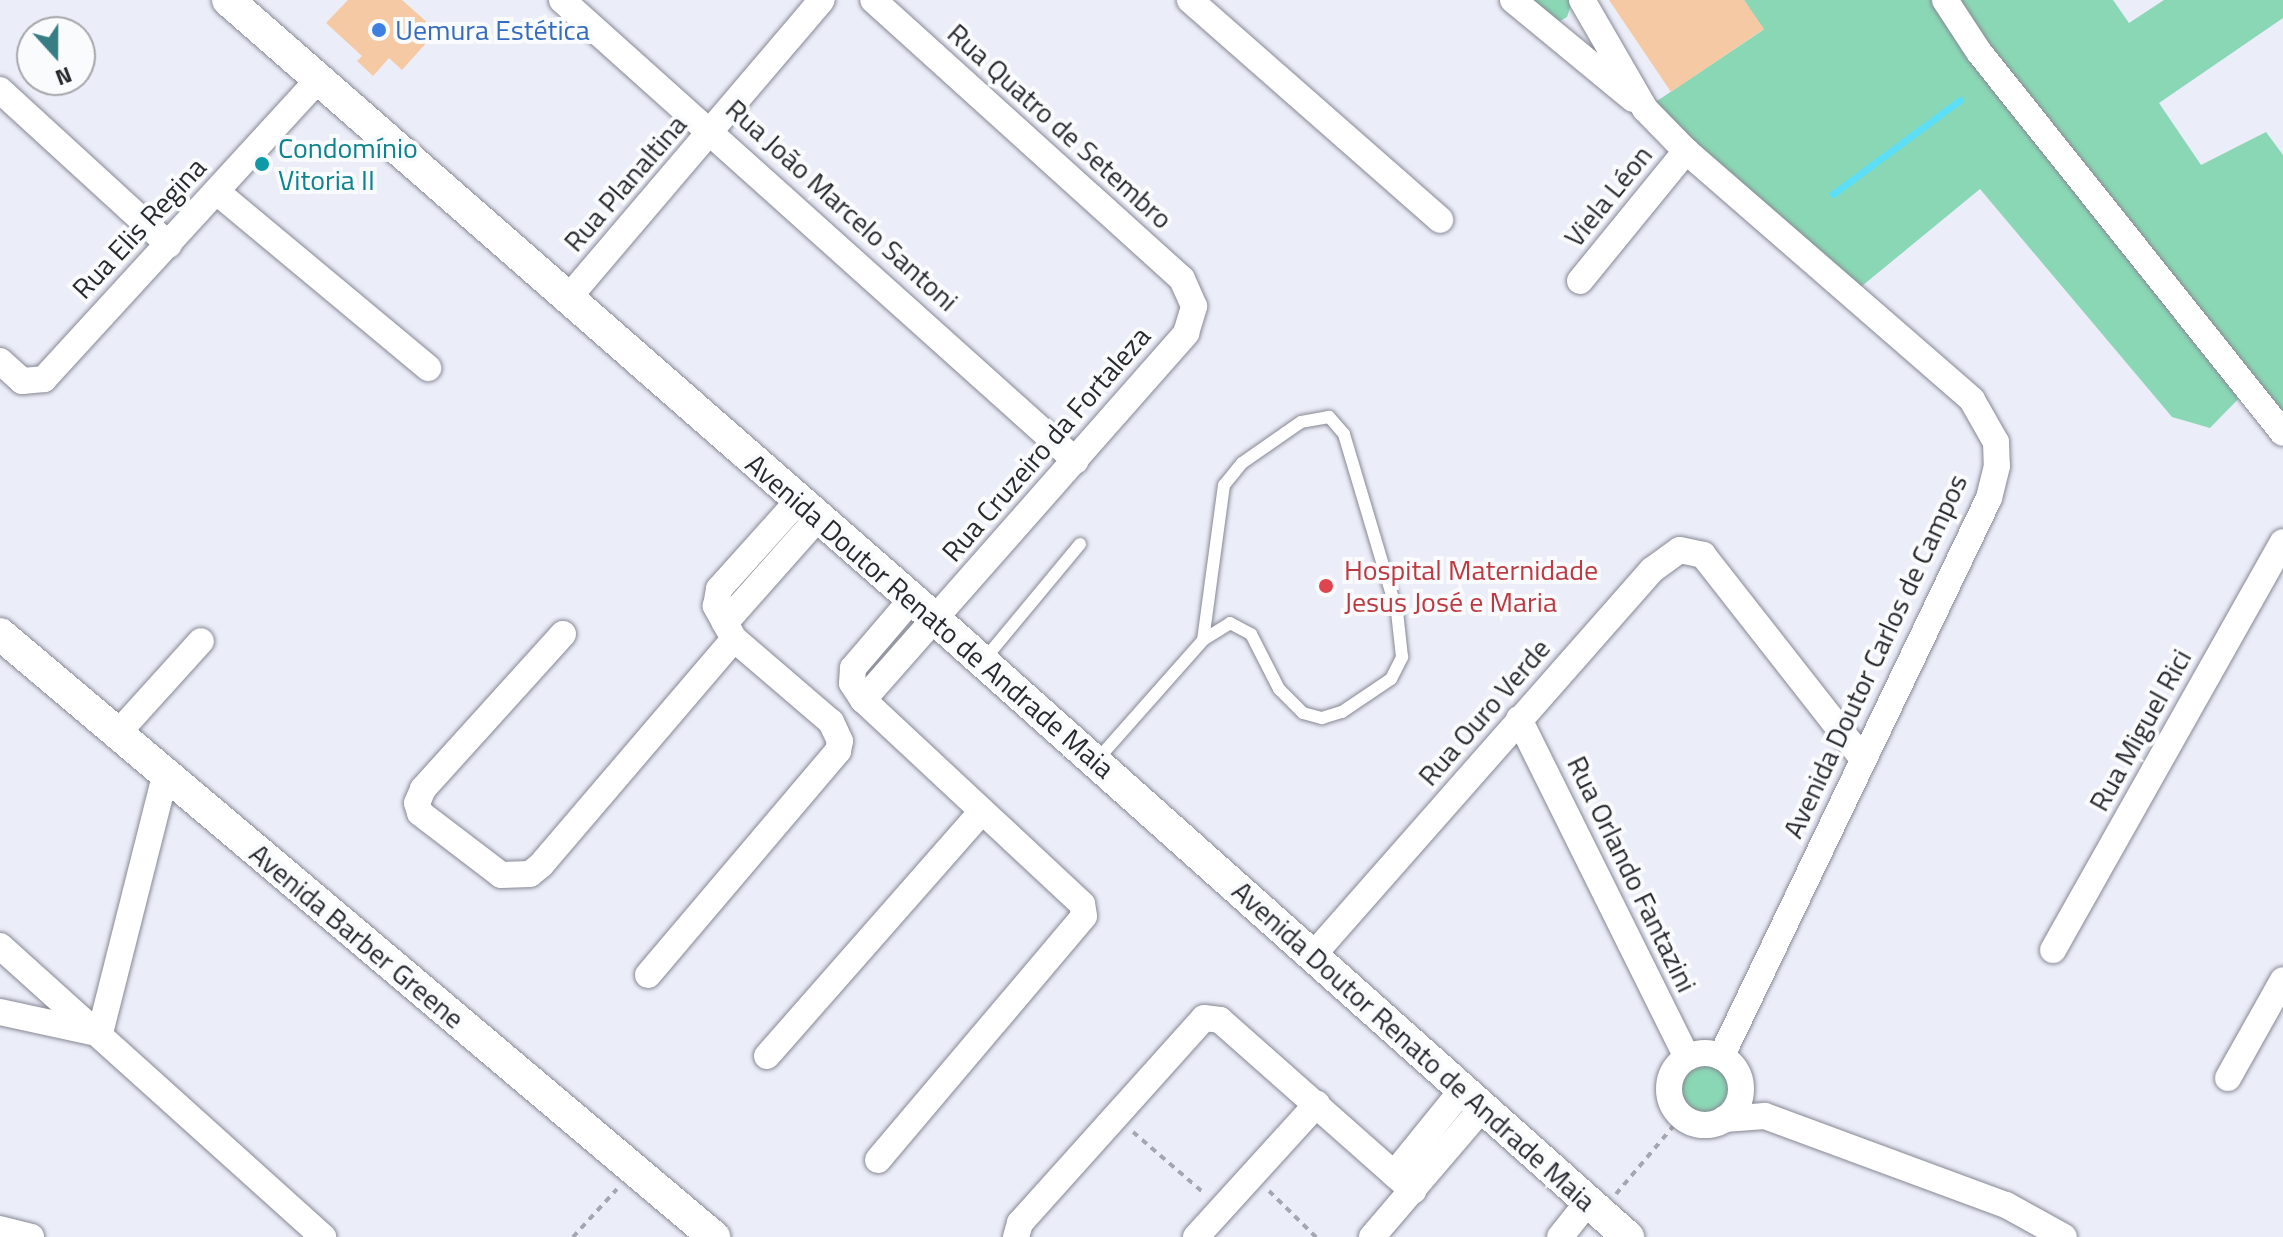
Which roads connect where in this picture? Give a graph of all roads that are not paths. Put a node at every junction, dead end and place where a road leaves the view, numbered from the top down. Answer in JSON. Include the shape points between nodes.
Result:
{"nodes":[{"id":1,"x":228,"y":0,"type":"edge"},
{"id":2,"x":562,"y":0,"type":"edge"},
{"id":3,"x":822,"y":0,"type":"edge"},
{"id":4,"x":873,"y":0,"type":"edge"},
{"id":5,"x":1190,"y":0,"type":"edge"},
{"id":6,"x":1513,"y":0,"type":"edge"},
{"id":7,"x":1575,"y":0,"type":"edge"},
{"id":8,"x":1582,"y":0,"type":"edge"},
{"id":9,"x":1945,"y":0,"type":"edge"},
{"id":10,"x":1543,"y":27,"type":"junction"},
{"id":11,"x":317,"y":81,"type":"junction"},
{"id":12,"x":0,"y":90,"type":"edge"},
{"id":13,"x":1645,"y":109,"type":"junction"},
{"id":14,"x":712,"y":131,"type":"junction"},
{"id":15,"x":1686,"y":151,"type":"junction"},
{"id":16,"x":217,"y":192,"type":"junction"},
{"id":17,"x":1440,"y":220,"type":"dead end"},
{"id":18,"x":169,"y":245,"type":"junction"},
{"id":19,"x":1580,"y":281,"type":"dead end"},
{"id":20,"x":569,"y":297,"type":"junction"},
{"id":21,"x":1194,"y":306,"type":"joint"},
{"id":22,"x":0,"y":361,"type":"edge"},
{"id":23,"x":428,"y":368,"type":"dead end"},
{"id":24,"x":2283,"y":433,"type":"edge"},
{"id":25,"x":1076,"y":461,"type":"junction"},
{"id":26,"x":807,"y":510,"type":"junction"},
{"id":27,"x":2283,"y":542,"type":"edge"},
{"id":28,"x":1080,"y":544,"type":"dead end"},
{"id":29,"x":923,"y":609,"type":"junction"},
{"id":30,"x":730,"y":631,"type":"junction"},
{"id":31,"x":0,"y":634,"type":"edge"},
{"id":32,"x":563,"y":634,"type":"dead end"},
{"id":33,"x":1203,"y":640,"type":"junction"},
{"id":34,"x":201,"y":641,"type":"dead end"},
{"id":35,"x":983,"y":661,"type":"junction"},
{"id":36,"x":1519,"y":719,"type":"junction"},
{"id":37,"x":117,"y":734,"type":"junction"},
{"id":38,"x":1862,"y":758,"type":"junction"},
{"id":39,"x":1096,"y":761,"type":"junction"},
{"id":40,"x":165,"y":776,"type":"junction"},
{"id":41,"x":982,"y":811,"type":"junction"},
{"id":42,"x":2053,"y":950,"type":"dead end"},
{"id":43,"x":1314,"y":954,"type":"junction"},
{"id":44,"x":3,"y":957,"type":"edge"},
{"id":45,"x":648,"y":975,"type":"dead end"},
{"id":46,"x":2283,"y":980,"type":"edge"},
{"id":47,"x":0,"y":1012,"type":"edge"},
{"id":48,"x":100,"y":1033,"type":"junction"},
{"id":49,"x":767,"y":1056,"type":"dead end"},
{"id":50,"x":1721,"y":1057,"type":"junction"},
{"id":51,"x":1687,"y":1058,"type":"junction"},
{"id":52,"x":1739,"y":1077,"type":"junction"},
{"id":53,"x":2228,"y":1078,"type":"dead end"},
{"id":54,"x":1474,"y":1097,"type":"junction"},
{"id":55,"x":1317,"y":1104,"type":"junction"},
{"id":56,"x":1765,"y":1116,"type":"junction"},
{"id":57,"x":1724,"y":1119,"type":"junction"},
{"id":58,"x":878,"y":1160,"type":"dead end"},
{"id":59,"x":1404,"y":1182,"type":"junction"},
{"id":60,"x":1606,"y":1223,"type":"edge"},
{"id":61,"x":0,"y":1229,"type":"edge"},
{"id":62,"x":31,"y":1237,"type":"edge"},
{"id":63,"x":323,"y":1237,"type":"edge"},
{"id":64,"x":714,"y":1237,"type":"edge"},
{"id":65,"x":1016,"y":1237,"type":"edge"},
{"id":66,"x":1196,"y":1237,"type":"edge"},
{"id":67,"x":1372,"y":1237,"type":"edge"},
{"id":68,"x":1560,"y":1237,"type":"edge"},
{"id":69,"x":2064,"y":1237,"type":"edge"}],
"edges":[{"from":1,"to":11,"type":"street","name":"Avenida Doutor Renato de Andrade Maia"},
{"from":2,"to":14,"type":"street","name":"Rua João Marcelo Santoni"},
{"from":3,"to":14,"type":"street","name":"Rua Planaltina"},
{"from":4,"to":21,"type":"street","name":"Rua Quatro de Setembro","via":[[1182,279]]},
{"from":5,"to":17,"type":"street"},
{"from":6,"to":10,"type":"street"},
{"from":7,"to":10,"type":"street","via":[[1571,18]]},
{"from":8,"to":13,"type":"street","name":"Avenida Doutor Carlos de Campos"},
{"from":9,"to":24,"type":"street","via":[[1979,52]]},
{"from":10,"to":13,"type":"street"},
{"from":11,"to":16,"type":"street","name":"Rua Elis Regina"},
{"from":11,"to":20,"type":"street","name":"Avenida Doutor Renato de Andrade Maia"},
{"from":12,"to":18,"type":"street"},
{"from":13,"to":15,"type":"street","name":"Avenida Doutor Carlos de Campos"},
{"from":14,"to":20,"type":"street","name":"Rua Planaltina"},
{"from":14,"to":25,"type":"street","name":"Rua João Marcelo Santoni"},
{"from":15,"to":19,"type":"street","name":"Viela Léon"},
{"from":15,"to":38,"type":"street","name":"Avenida Doutor Carlos de Campos","via":[[1972,400],[1996,442],[1989,498]]},
{"from":16,"to":18,"type":"street","name":"Rua Elis Regina"},
{"from":16,"to":23,"type":"street"},
{"from":18,"to":22,"type":"street","name":"Rua Elis Regina","via":[[44,379],[22,381]]},
{"from":20,"to":26,"type":"street","name":"Avenida Doutor Renato de Andrade Maia"},
{"from":21,"to":25,"type":"street","name":"Rua Cruzeiro da Fortaleza","via":[[1186,333]]},
{"from":25,"to":29,"type":"street","name":"Rua Cruzeiro da Fortaleza"},
{"from":26,"to":29,"type":"street","name":"Avenida Doutor Renato de Andrade Maia"},
{"from":26,"to":30,"type":"street","via":[[719,589],[716,606]]},
{"from":27,"to":42,"type":"street","name":"Rua Miguel Rici"},
{"from":28,"to":35,"type":"lane"},
{"from":29,"to":35,"type":"street","name":"Avenida Doutor Renato de Andrade Maia"},
{"from":29,"to":41,"type":"street","name":"Rua Cruzeiro da Fortaleza","via":[[853,668],[852,683],[863,700]]},
{"from":30,"to":32,"type":"street","via":[[541,865],[530,874],[501,875],[420,813],[417,803],[423,789]]},
{"from":30,"to":45,"type":"street","via":[[831,722],[840,741],[838,751]]},
{"from":31,"to":37,"type":"street","name":"Avenida Barber Greene"},
{"from":33,"to":33,"type":"lane","via":[[1230,623],[1242,625],[1289,704],[1322,718],[1342,712],[1391,679],[1402,657],[1397,612],[1344,434],[1329,417],[1301,422],[1242,463],[1224,485]]},
{"from":33,"to":39,"type":"lane"},
{"from":34,"to":37,"type":"street"},
{"from":35,"to":39,"type":"street","name":"Avenida Doutor Renato de Andrade Maia"},
{"from":36,"to":38,"type":"street","name":"Rua Ouro Verde","via":[[1652,570],[1666,557],[1693,549]]},
{"from":36,"to":43,"type":"street","name":"Rua Ouro Verde"},
{"from":36,"to":51,"type":"street","name":"Rua Orlando Fantazini"},
{"from":37,"to":40,"type":"street","name":"Avenida Barber Greene"},
{"from":38,"to":50,"type":"street","name":"Avenida Doutor Carlos de Campos"},
{"from":39,"to":43,"type":"street","name":"Avenida Doutor Renato de Andrade Maia"},
{"from":40,"to":48,"type":"street"},
{"from":40,"to":64,"type":"street","name":"Avenida Barber Greene"},
{"from":41,"to":49,"type":"street"},
{"from":41,"to":58,"type":"street","via":[[1082,904],[1084,916]]},
{"from":43,"to":54,"type":"street","name":"Avenida Doutor Renato de Andrade Maia"},
{"from":44,"to":48,"type":"street"},
{"from":46,"to":53,"type":"street"},
{"from":47,"to":48,"type":"street"},
{"from":48,"to":63,"type":"street"},
{"from":50,"to":51,"type":"street"},
{"from":50,"to":52,"type":"street"},
{"from":51,"to":57,"type":"street","via":[[1669,1086],[1682,1116],[1702,1125]]},
{"from":52,"to":56,"type":"street"},
{"from":52,"to":57,"type":"street","via":[[1739,1100]]},
{"from":54,"to":59,"type":"street"},
{"from":54,"to":60,"type":"street","name":"Avenida Doutor Renato de Andrade Maia"},
{"from":55,"to":59,"type":"street"},
{"from":55,"to":65,"type":"street","via":[[1212,1017],[1196,1022],[1020,1223]]},
{"from":55,"to":66,"type":"street"},
{"from":56,"to":57,"type":"street"},
{"from":56,"to":69,"type":"street","via":[[2006,1205]]},
{"from":59,"to":67,"type":"street"},
{"from":60,"to":68,"type":"street"},
{"from":61,"to":62,"type":"street"}]}
